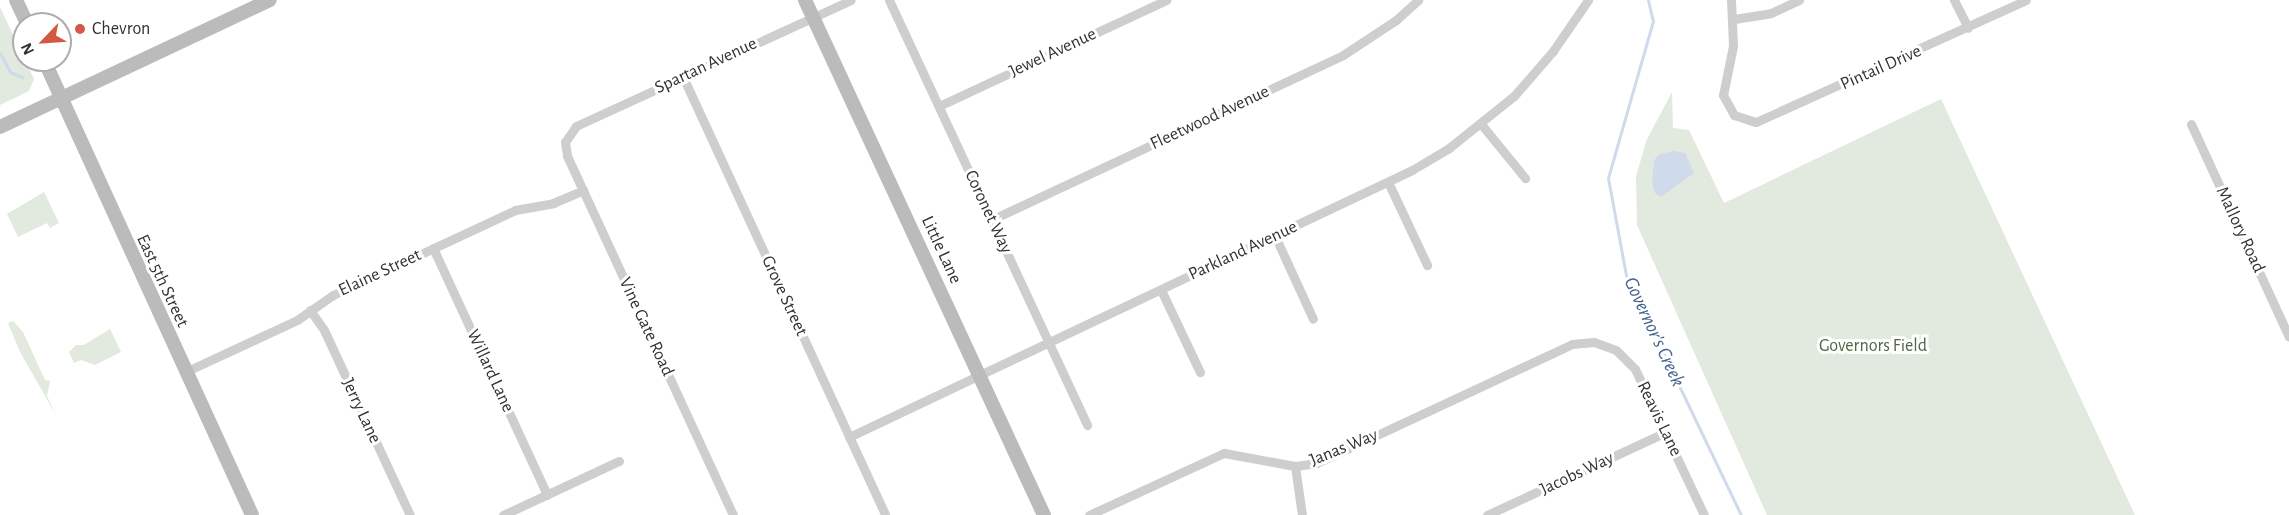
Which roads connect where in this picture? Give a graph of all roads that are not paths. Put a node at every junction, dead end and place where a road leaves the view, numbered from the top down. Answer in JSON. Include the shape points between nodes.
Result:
{"nodes":[{"id":1,"x":270,"y":0,"type":"edge"},
{"id":2,"x":805,"y":0,"type":"edge"},
{"id":3,"x":851,"y":0,"type":"edge"},
{"id":4,"x":889,"y":0,"type":"edge"},
{"id":5,"x":1166,"y":0,"type":"edge"},
{"id":6,"x":1418,"y":0,"type":"edge"},
{"id":7,"x":1588,"y":0,"type":"edge"},
{"id":8,"x":1731,"y":0,"type":"edge"},
{"id":9,"x":1799,"y":0,"type":"edge"},
{"id":10,"x":1954,"y":0,"type":"edge"},
{"id":11,"x":2026,"y":0,"type":"edge"},
{"id":12,"x":813,"y":17,"type":"junction"},
{"id":13,"x":1734,"y":20,"type":"junction"},
{"id":14,"x":1968,"y":28,"type":"junction"},
{"id":15,"x":49,"y":72,"type":"edge"},
{"id":16,"x":683,"y":77,"type":"junction"},
{"id":17,"x":61,"y":98,"type":"junction"},
{"id":18,"x":939,"y":106,"type":"junction"},
{"id":19,"x":1481,"y":124,"type":"junction"},
{"id":20,"x":2191,"y":124,"type":"dead end"},
{"id":21,"x":0,"y":127,"type":"edge"},
{"id":22,"x":566,"y":138,"type":"joint"},
{"id":23,"x":1525,"y":178,"type":"dead end"},
{"id":24,"x":1388,"y":182,"type":"junction"},
{"id":25,"x":583,"y":190,"type":"junction"},
{"id":26,"x":991,"y":220,"type":"junction"},
{"id":27,"x":1275,"y":236,"type":"junction"},
{"id":28,"x":433,"y":248,"type":"junction"},
{"id":29,"x":1427,"y":265,"type":"dead end"},
{"id":30,"x":1161,"y":290,"type":"junction"},
{"id":31,"x":310,"y":310,"type":"junction"},
{"id":32,"x":1313,"y":319,"type":"dead end"},
{"id":33,"x":2289,"y":337,"type":"edge"},
{"id":34,"x":1594,"y":342,"type":"joint"},
{"id":35,"x":1048,"y":343,"type":"junction"},
{"id":36,"x":184,"y":372,"type":"junction"},
{"id":37,"x":1200,"y":372,"type":"dead end"},
{"id":38,"x":979,"y":376,"type":"junction"},
{"id":39,"x":1087,"y":425,"type":"dead end"},
{"id":40,"x":1666,"y":432,"type":"junction"},
{"id":41,"x":849,"y":438,"type":"junction"},
{"id":42,"x":619,"y":460,"type":"dead end"},
{"id":43,"x":1294,"y":466,"type":"junction"},
{"id":44,"x":547,"y":495,"type":"junction"},
{"id":45,"x":252,"y":515,"type":"edge"},
{"id":46,"x":410,"y":515,"type":"edge"},
{"id":47,"x":503,"y":515,"type":"edge"},
{"id":48,"x":733,"y":515,"type":"edge"},
{"id":49,"x":885,"y":515,"type":"edge"},
{"id":50,"x":1044,"y":515,"type":"edge"},
{"id":51,"x":1089,"y":515,"type":"edge"},
{"id":52,"x":1302,"y":515,"type":"edge"},
{"id":53,"x":1488,"y":515,"type":"edge"},
{"id":54,"x":1704,"y":515,"type":"edge"}],
"edges":[{"from":1,"to":17,"type":"main road"},
{"from":2,"to":12,"type":"main road","name":"Little Lane"},
{"from":3,"to":12,"type":"street","name":"Spartan Avenue"},
{"from":4,"to":18,"type":"street","name":"Coronet Way"},
{"from":5,"to":18,"type":"street","name":"Jewel Avenue"},
{"from":6,"to":26,"type":"street","name":"Fleetwood Avenue","via":[[1396,20],[1343,55]]},
{"from":7,"to":19,"type":"street","name":"Parkland Avenue","via":[[1536,73]]},
{"from":8,"to":13,"type":"street"},
{"from":9,"to":13,"type":"street","via":[[1771,13]]},
{"from":10,"to":14,"type":"street"},
{"from":11,"to":14,"type":"street","name":"Pintail Drive"},
{"from":12,"to":16,"type":"street","name":"Spartan Avenue"},
{"from":12,"to":38,"type":"main road","name":"Little Lane"},
{"from":13,"to":14,"type":"street","name":"Pintail Drive","via":[[1730,69],[1723,95],[1734,115],[1749,122],[1766,120]]},
{"from":15,"to":17,"type":"main road","name":"East 5th Street"},
{"from":16,"to":22,"type":"street","name":"Spartan Avenue","via":[[576,126]]},
{"from":16,"to":41,"type":"street","name":"Grove Street"},
{"from":17,"to":21,"type":"main road"},
{"from":17,"to":36,"type":"main road","name":"East 5th Street"},
{"from":18,"to":26,"type":"street","name":"Coronet Way"},
{"from":19,"to":23,"type":"street"},
{"from":19,"to":24,"type":"street","name":"Parkland Avenue","via":[[1449,148]]},
{"from":20,"to":33,"type":"street","name":"Mallory Road"},
{"from":22,"to":25,"type":"street","name":"Vine Gate Road","via":[[565,152]]},
{"from":24,"to":27,"type":"street","name":"Parkland Avenue"},
{"from":24,"to":29,"type":"street"},
{"from":25,"to":28,"type":"street","name":"Elaine Street","via":[[553,203],[522,207]]},
{"from":25,"to":48,"type":"street","name":"Vine Gate Road"},
{"from":26,"to":35,"type":"street","name":"Coronet Way"},
{"from":27,"to":30,"type":"street","name":"Parkland Avenue"},
{"from":27,"to":32,"type":"street"},
{"from":28,"to":31,"type":"street","name":"Elaine Street"},
{"from":28,"to":44,"type":"street","name":"Willard Lane"},
{"from":30,"to":35,"type":"street","name":"Parkland Avenue"},
{"from":30,"to":37,"type":"street"},
{"from":31,"to":36,"type":"street","name":"Elaine Street","via":[[297,320]]},
{"from":31,"to":46,"type":"street","name":"Jerry Lane","via":[[324,330]]},
{"from":34,"to":40,"type":"street","name":"Reavis Lane","via":[[1616,350],[1635,369]]},
{"from":34,"to":43,"type":"street","name":"Janas Way","via":[[1572,344],[1317,463]]},
{"from":35,"to":38,"type":"street","name":"Parkland Avenue"},
{"from":35,"to":39,"type":"street","name":"Coronet Way"},
{"from":36,"to":45,"type":"main road","name":"East 5th Street"},
{"from":38,"to":41,"type":"street","name":"Parkland Avenue"},
{"from":38,"to":50,"type":"main road","name":"Little Lane"},
{"from":40,"to":53,"type":"street","name":"Jacobs Way"},
{"from":40,"to":54,"type":"street","name":"Reavis Lane"},
{"from":41,"to":49,"type":"street","name":"Grove Street"},
{"from":42,"to":44,"type":"street"},
{"from":43,"to":51,"type":"street","name":"Janas Way","via":[[1224,453]]},
{"from":43,"to":52,"type":"street"},
{"from":44,"to":47,"type":"street"}]}
